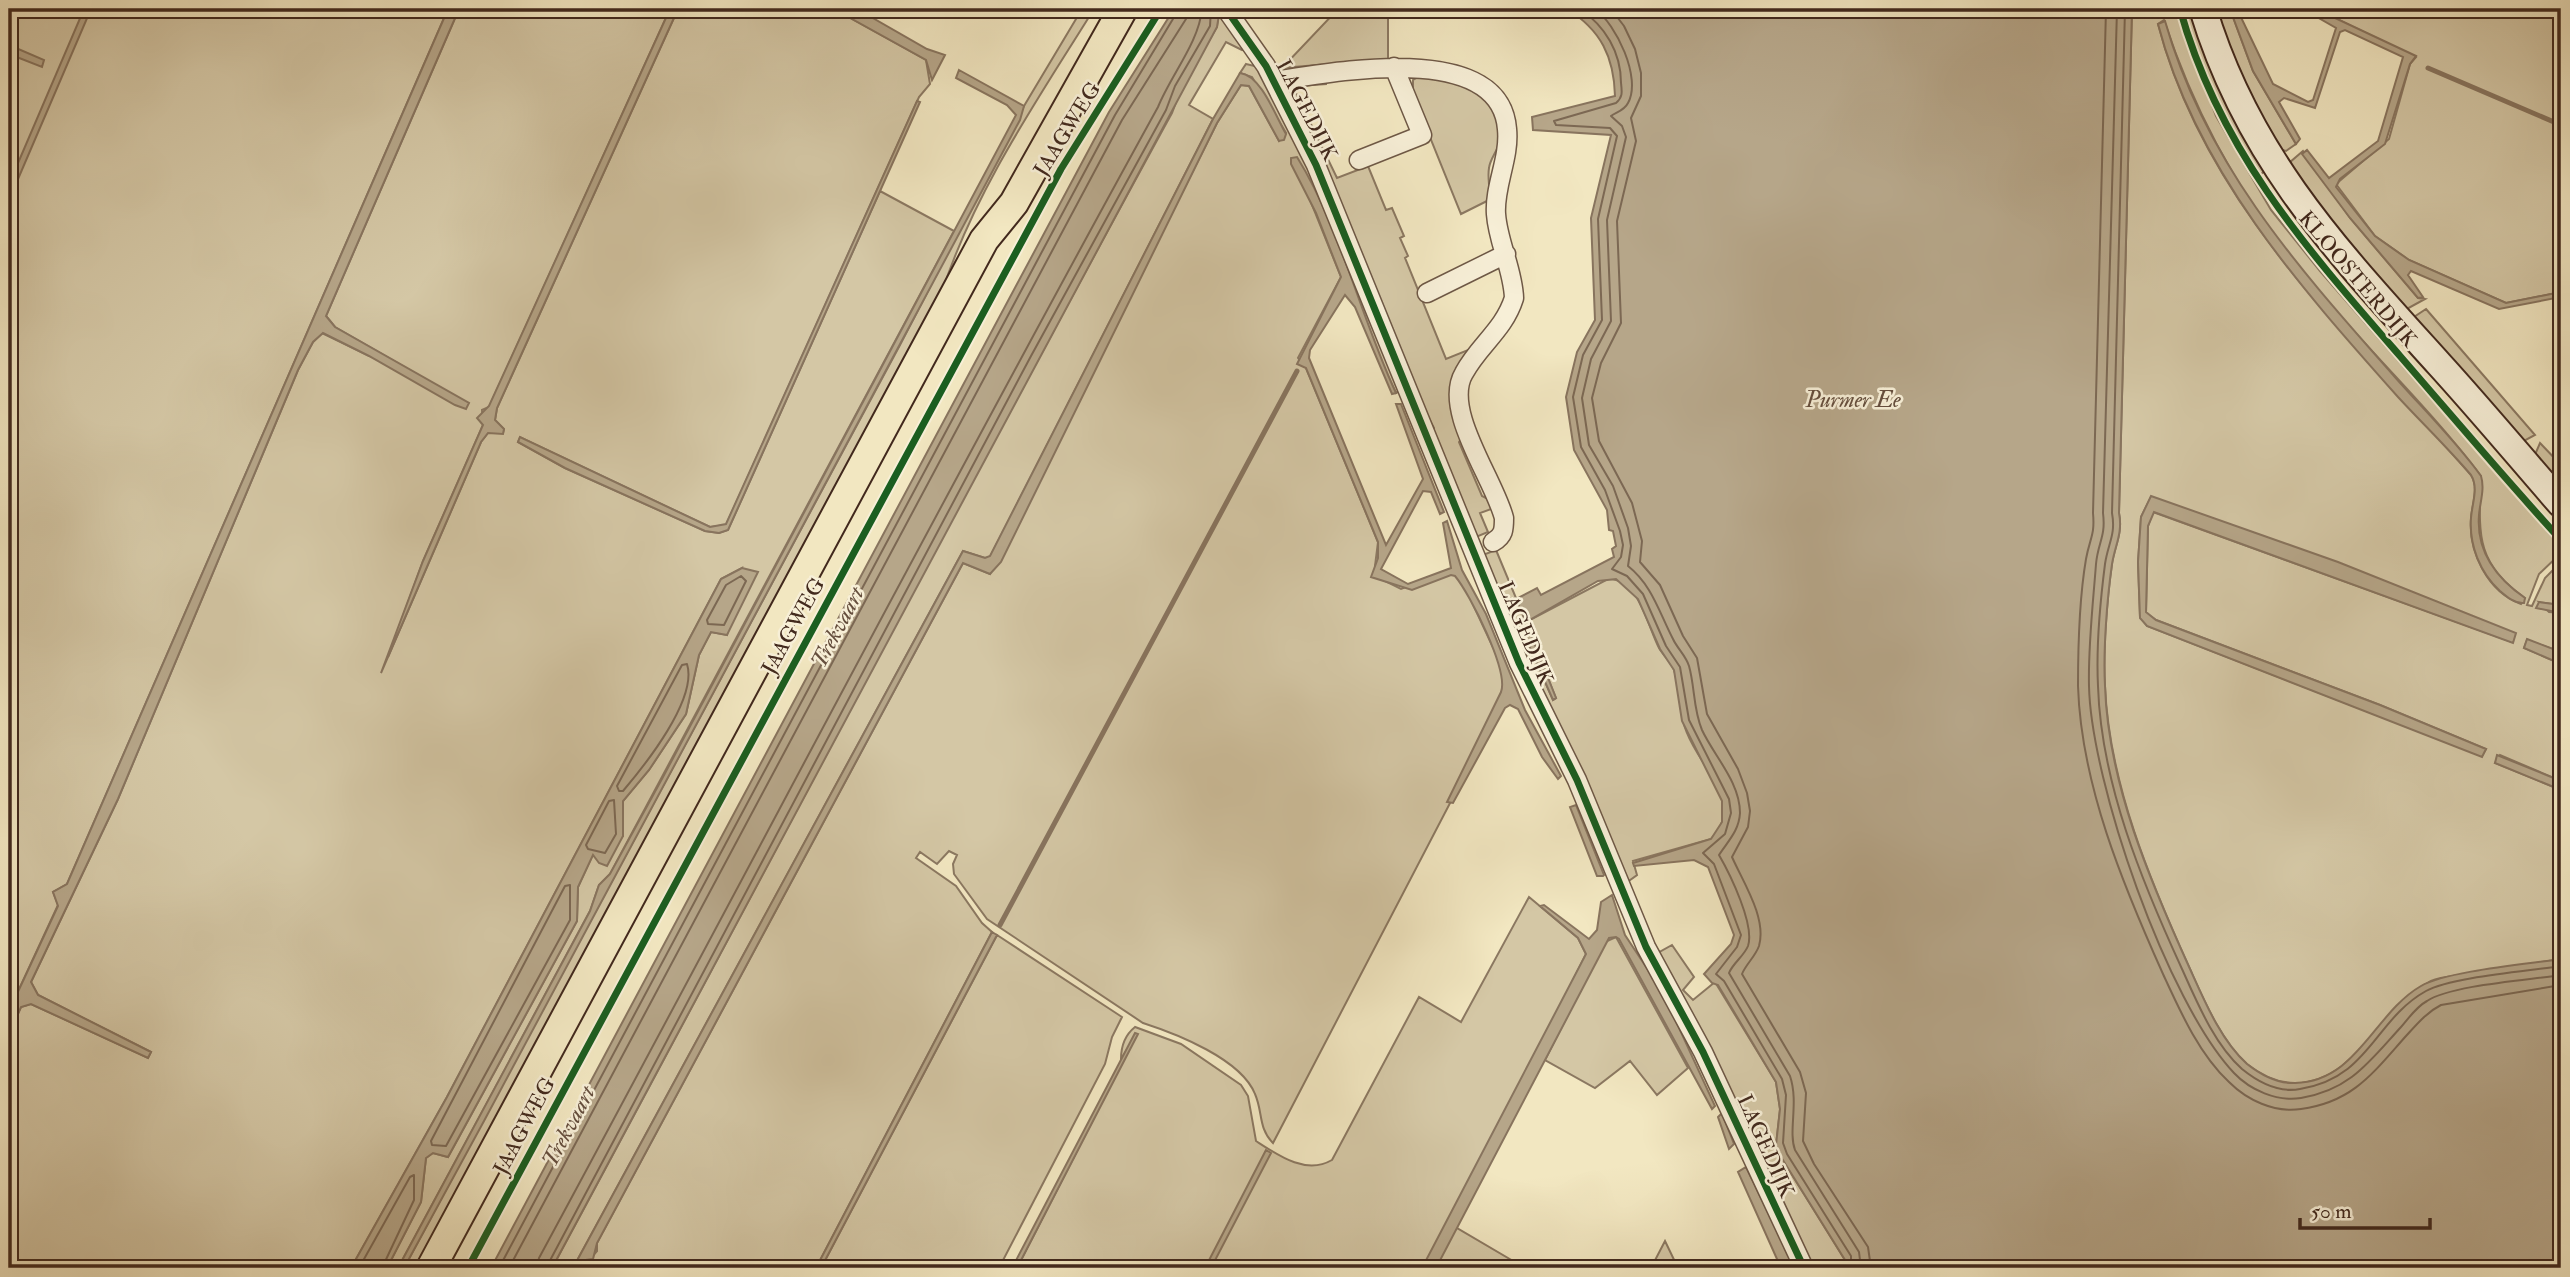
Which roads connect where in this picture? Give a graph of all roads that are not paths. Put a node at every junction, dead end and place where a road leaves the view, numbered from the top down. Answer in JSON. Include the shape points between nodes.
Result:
{"nodes":[{"id":1,"x":1123,"y":9,"type":"edge"},
{"id":2,"x":2203,"y":9,"type":"edge"},
{"id":3,"x":1230,"y":15,"type":"edge"},
{"id":4,"x":1394,"y":67,"type":"junction"},
{"id":5,"x":1274,"y":81,"type":"junction"},
{"id":6,"x":1359,"y":160,"type":"dead end"},
{"id":7,"x":1506,"y":254,"type":"junction"},
{"id":8,"x":1427,"y":293,"type":"dead end"},
{"id":9,"x":2561,"y":504,"type":"edge"},
{"id":10,"x":1493,"y":542,"type":"dead end"},
{"id":11,"x":431,"y":1268,"type":"edge"},
{"id":12,"x":1804,"y":1268,"type":"edge"}],
"edges":[{"from":1,"to":11,"type":"main road","name":"JAAGWEG","via":[[1014,203],[984,240]]},
{"from":2,"to":9,"type":"street","name":"KLOOSTERDIJK","via":[[2236,96],[2274,167],[2341,256]]},
{"from":3,"to":5,"type":"street","name":"LAGEDIJK"},
{"from":4,"to":5,"type":"street"},
{"from":4,"to":6,"type":"street","via":[[1422,135]]},
{"from":4,"to":7,"type":"street","via":[[1463,77],[1484,87],[1500,106],[1507,144],[1496,212]]},
{"from":5,"to":12,"type":"street","name":"LAGEDIJK","via":[[1324,185],[1519,663],[1577,780],[1646,947],[1698,1042]]},
{"from":7,"to":8,"type":"street"},
{"from":7,"to":10,"type":"street","via":[[1514,284],[1511,310],[1462,374],[1458,391],[1462,418],[1504,518],[1504,531]]}]}
